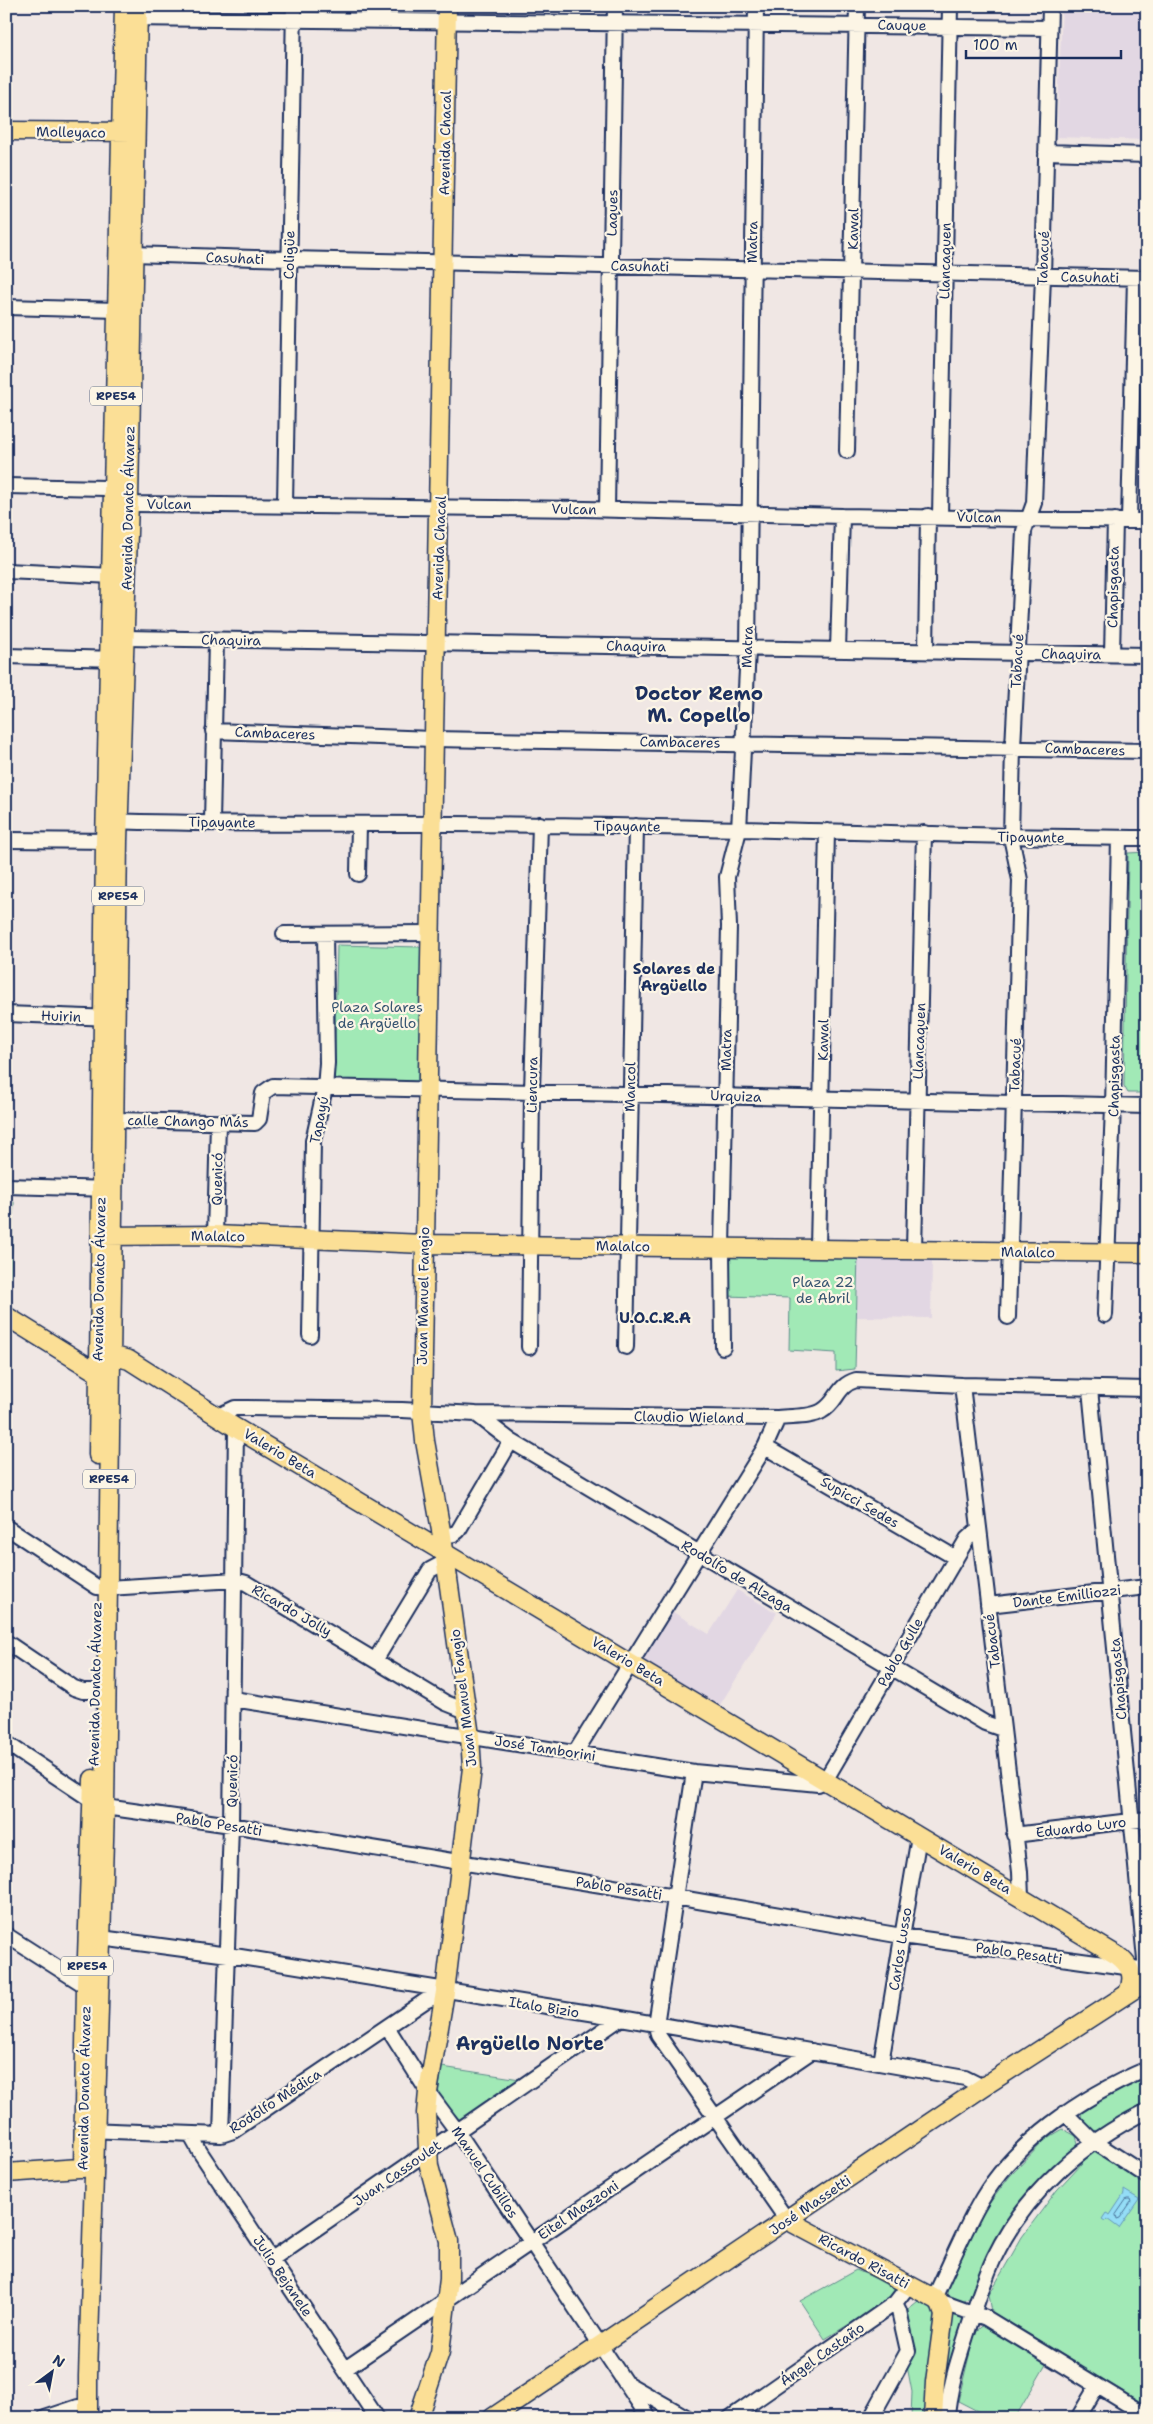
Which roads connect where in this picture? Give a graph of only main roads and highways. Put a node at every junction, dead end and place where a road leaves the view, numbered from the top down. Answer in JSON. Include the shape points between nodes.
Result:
{"nodes":[{"id":1,"x":131,"y":12,"type":"edge"},
{"id":2,"x":447,"y":13,"type":"edge"},
{"id":3,"x":6,"y":131,"type":"edge"},
{"id":4,"x":129,"y":132,"type":"junction"},
{"id":5,"x":117,"y":659,"type":"junction"},
{"id":6,"x":110,"y":1018,"type":"junction"},
{"id":7,"x":426,"y":1090,"type":"joint"},
{"id":8,"x":107,"y":1189,"type":"junction"},
{"id":9,"x":107,"y":1235,"type":"junction"},
{"id":10,"x":424,"y":1244,"type":"junction"},
{"id":11,"x":1147,"y":1253,"type":"edge"},
{"id":12,"x":6,"y":1316,"type":"edge"},
{"id":13,"x":104,"y":1363,"type":"junction"},
{"id":14,"x":444,"y":1550,"type":"junction"},
{"id":15,"x":102,"y":1587,"type":"junction"},
{"id":16,"x":99,"y":1804,"type":"junction"},
{"id":17,"x":1141,"y":1970,"type":"edge"},
{"id":18,"x":1147,"y":1981,"type":"edge"},
{"id":19,"x":1128,"y":1992,"type":"junction"},
{"id":20,"x":90,"y":2131,"type":"junction"},
{"id":21,"x":89,"y":2168,"type":"junction"},
{"id":22,"x":6,"y":2174,"type":"edge"},
{"id":23,"x":787,"y":2220,"type":"junction"},
{"id":24,"x":81,"y":2414,"type":"edge"},
{"id":25,"x":418,"y":2418,"type":"edge"},
{"id":26,"x":492,"y":2418,"type":"edge"},
{"id":27,"x":933,"y":2418,"type":"edge"}],
"edges":[{"from":1,"to":4,"type":"main road","name":"Avenida Donato Álvarez","number":"RPE54"},
{"from":2,"to":7,"type":"main road","name":"Avenida Chacal","via":[[440,507]]},
{"from":3,"to":4,"type":"main road","name":"Molleyaco"},
{"from":4,"to":5,"type":"main road","name":"Avenida Donato Álvarez","number":"RPE54","via":[[118,310],[112,576]]},
{"from":4,"to":5,"type":"main road","name":"Avenida Donato Álvarez","number":"RPE54","via":[[133,254],[129,502],[125,638]]},
{"from":5,"to":6,"type":"main road","name":"Avenida Donato Álvarez","number":"RPE54"},
{"from":6,"to":8,"type":"main road","name":"Avenida Donato Álvarez","number":"RPE54"},
{"from":6,"to":8,"type":"main road","name":"Avenida Donato Álvarez","number":"RPE54","via":[[115,1120]]},
{"from":7,"to":10,"type":"main road","name":"Juan Manuel Fangio"},
{"from":8,"to":9,"type":"main road","name":"Avenida Donato Álvarez","number":"RPE54"},
{"from":9,"to":10,"type":"main road","name":"Malalco"},
{"from":9,"to":13,"type":"main road","name":"Avenida Donato Álvarez","number":"RPE54"},
{"from":10,"to":11,"type":"main road","name":"Malalco"},
{"from":10,"to":14,"type":"main road","name":"Juan Manuel Fangio","via":[[422,1411],[424,1441]]},
{"from":12,"to":13,"type":"main road","name":"Valerio Beta"},
{"from":13,"to":14,"type":"main road","name":"Valerio Beta","via":[[129,1360],[236,1428]]},
{"from":13,"to":15,"type":"main road","name":"Avenida Donato Álvarez","number":"RPE54"},
{"from":14,"to":17,"type":"main road","name":"Valerio Beta"},
{"from":14,"to":25,"type":"main road","name":"Juan Manuel Fangio","via":[[472,1768],[445,1992],[428,2092],[426,2131],[428,2166],[449,2240],[450,2265],[440,2352]]},
{"from":15,"to":16,"type":"main road","name":"Avenida Donato Álvarez","number":"RPE54"},
{"from":15,"to":16,"type":"main road","name":"Avenida Donato Álvarez","number":"RPE54","via":[[96,1691]]},
{"from":16,"to":20,"type":"main road","name":"Avenida Donato Álvarez","number":"RPE54","via":[[101,1938]]},
{"from":16,"to":20,"type":"main road","name":"Avenida Donato Álvarez","number":"RPE54","via":[[86,1986]]},
{"from":17,"to":19,"type":"main road","via":[[1132,1978]]},
{"from":18,"to":19,"type":"main road"},
{"from":19,"to":23,"type":"main road","name":"José Massetti"},
{"from":20,"to":21,"type":"main road","name":"Avenida Donato Álvarez","number":"RPE54"},
{"from":21,"to":22,"type":"main road"},
{"from":21,"to":24,"type":"main road","name":"Avenida Donato Álvarez","number":"RPE54","via":[[88,2376]]},
{"from":23,"to":26,"type":"main road","name":"José Massetti"},
{"from":23,"to":27,"type":"main road","name":"Ricardo Risatti","via":[[937,2300],[944,2315]]}]}
